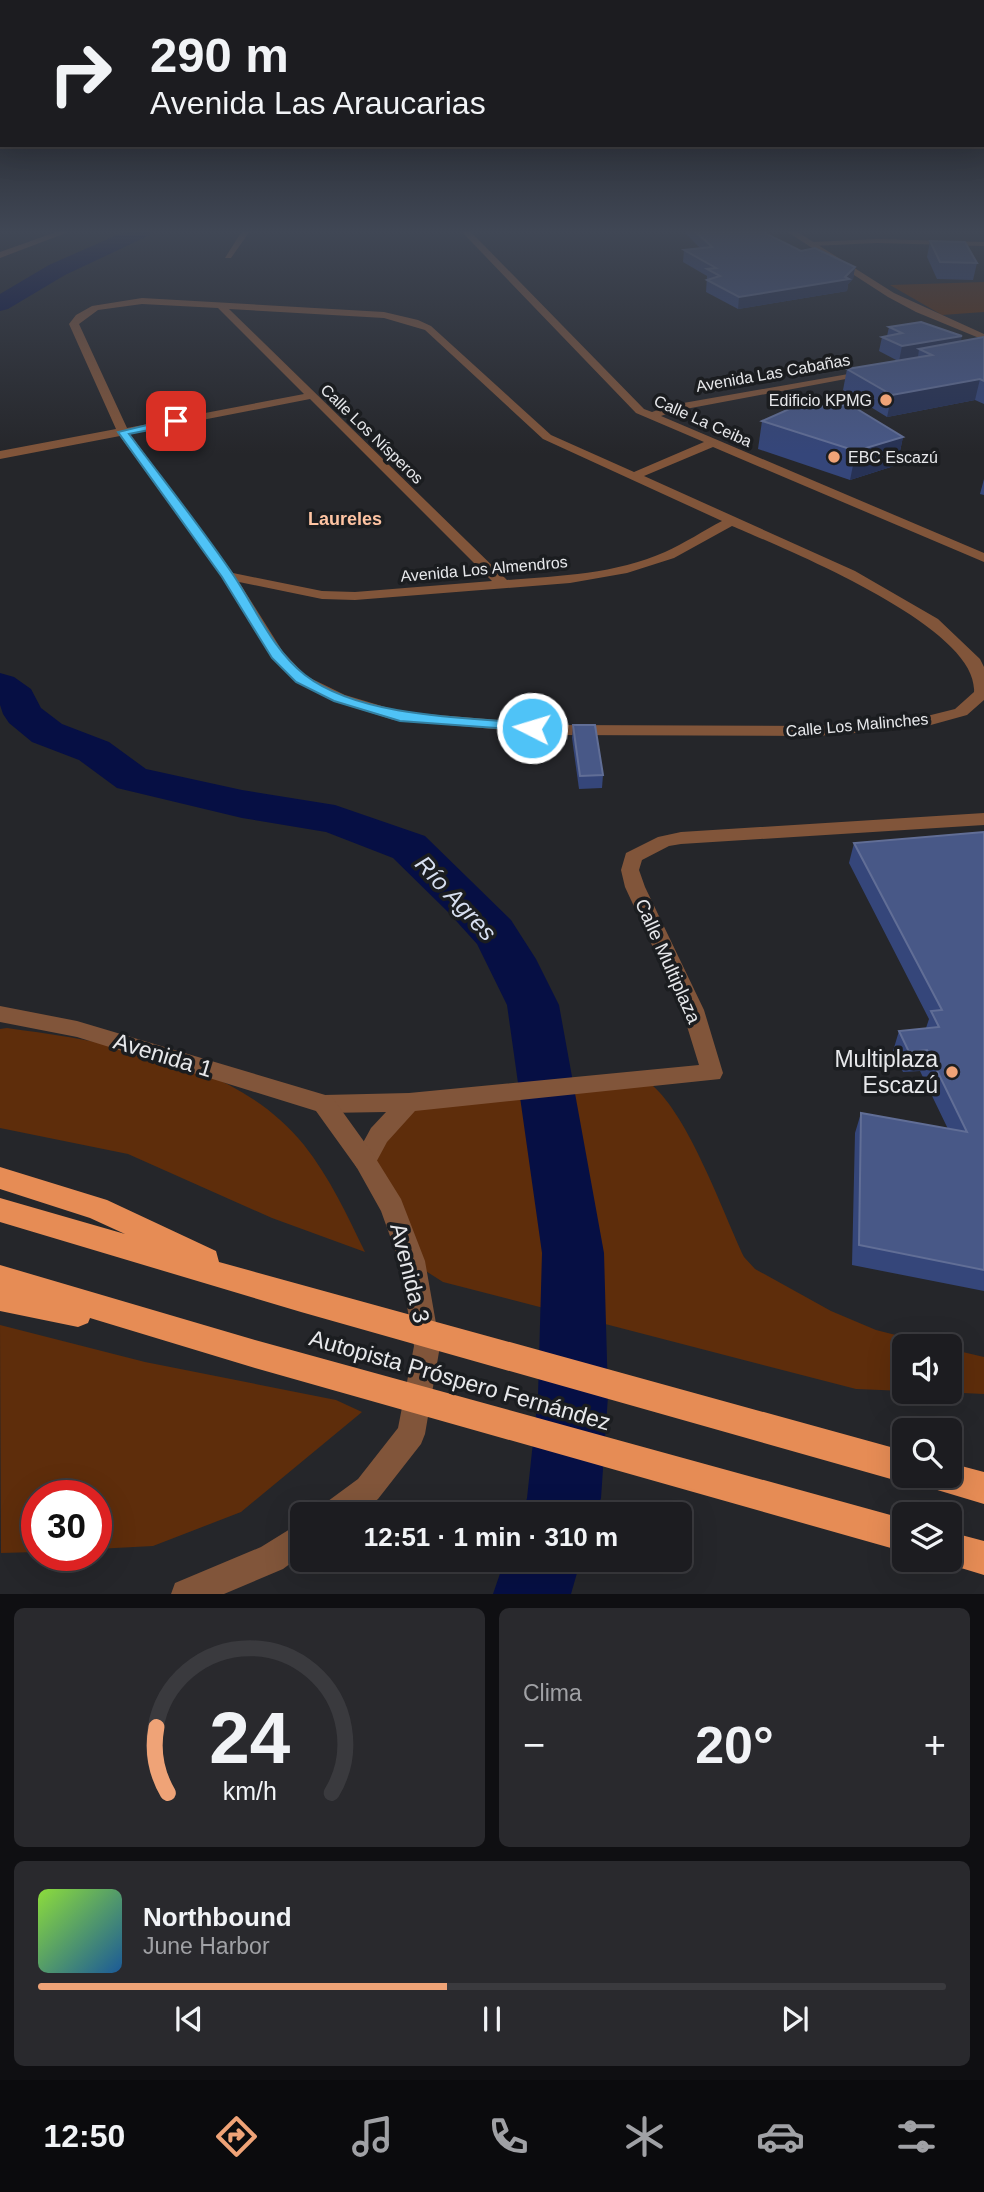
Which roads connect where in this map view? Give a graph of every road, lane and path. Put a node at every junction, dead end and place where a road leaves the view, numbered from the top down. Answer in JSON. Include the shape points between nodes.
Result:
{"nodes":[{"id":1,"x":111,"y":305,"type":"edge"},
{"id":2,"x":220,"y":305,"type":"edge"},
{"id":3,"x":226,"y":305,"type":"edge"},
{"id":4,"x":537,"y":305,"type":"edge"},
{"id":5,"x":911,"y":305,"type":"edge"},
{"id":6,"x":984,"y":337,"type":"edge"},
{"id":7,"x":880,"y":370,"type":"edge"},
{"id":8,"x":310,"y":396,"type":"junction"},
{"id":9,"x":652,"y":416,"type":"junction"},
{"id":10,"x":123,"y":432,"type":"junction"},
{"id":11,"x":712,"y":443,"type":"junction"},
{"id":12,"x":0,"y":455,"type":"edge"},
{"id":13,"x":632,"y":477,"type":"junction"},
{"id":14,"x":733,"y":520,"type":"junction"},
{"id":15,"x":984,"y":558,"type":"edge"},
{"id":16,"x":228,"y":576,"type":"junction"},
{"id":17,"x":504,"y":585,"type":"junction"},
{"id":18,"x":984,"y":819,"type":"edge"},
{"id":19,"x":0,"y":1014,"type":"edge"},
{"id":20,"x":409,"y":1102,"type":"junction"},
{"id":21,"x":324,"y":1104,"type":"junction"},
{"id":22,"x":365,"y":1161,"type":"junction"},
{"id":23,"x":0,"y":1178,"type":"edge"},
{"id":24,"x":0,"y":1210,"type":"edge"},
{"id":25,"x":0,"y":1278,"type":"edge"},
{"id":26,"x":257,"y":1285,"type":"junction"},
{"id":27,"x":0,"y":1298,"type":"edge"},
{"id":28,"x":182,"y":1332,"type":"junction"},
{"id":29,"x":892,"y":1463,"type":"edge"},
{"id":30,"x":962,"y":1482,"type":"edge"},
{"id":31,"x":984,"y":1488,"type":"edge"},
{"id":32,"x":350,"y":1502,"type":"edge"},
{"id":33,"x":800,"y":1508,"type":"joint"},
{"id":34,"x":892,"y":1533,"type":"edge"},
{"id":35,"x":290,"y":1545,"type":"edge"},
{"id":36,"x":962,"y":1552,"type":"edge"},
{"id":37,"x":984,"y":1558,"type":"edge"},
{"id":38,"x":186,"y":1594,"type":"edge"}],
"edges":[{"from":1,"to":10,"type":"street","name":"Calle Los Malinches","via":[[77,318],[74,324]]},
{"from":2,"to":8,"type":"street","name":"Calle Los Nísperos"},
{"from":3,"to":13,"type":"street","name":"Calle Los Malinches","via":[[384,315],[422,325],[547,437]]},
{"from":4,"to":9,"type":"street","name":"Calle La Ceiba","via":[[627,400]]},
{"from":5,"to":6,"type":"street"},
{"from":7,"to":9,"type":"street","name":"Avenida Las Cabañas","via":[[672,408]]},
{"from":8,"to":10,"type":"street"},
{"from":8,"to":17,"type":"street","name":"Calle Los Nísperos"},
{"from":9,"to":11,"type":"street","name":"Calle La Ceiba"},
{"from":10,"to":12,"type":"street"},
{"from":10,"to":16,"type":"street","name":"Calle Los Malinches"},
{"from":11,"to":13,"type":"street"},
{"from":11,"to":15,"type":"street","name":"Calle La Ceiba"},
{"from":13,"to":14,"type":"street","name":"Calle Los Malinches"},
{"from":14,"to":16,"type":"street","name":"Calle Los Malinches","via":[[850,574],[933,622],[972,659],[983,679],[982,693],[961,712],[920,723],[816,731],[558,730],[400,717],[339,698],[301,679],[277,655]]},
{"from":14,"to":17,"type":"street","name":"Avenida Los Almendros","via":[[669,555],[627,569]]},
{"from":16,"to":17,"type":"street","name":"Avenida Los Almendros","via":[[322,595],[406,594]]},
{"from":18,"to":20,"type":"street","name":"Calle Multiplaza","via":[[664,841],[632,857],[631,870],[693,1010],[712,1073]]},
{"from":19,"to":21,"type":"street","name":"Avenida 1","via":[[77,1029]]},
{"from":20,"to":21,"type":"street","name":"Calle Multiplaza"},
{"from":20,"to":22,"type":"street","via":[[388,1123]]},
{"from":21,"to":22,"type":"street","name":"Avenida 3"},
{"from":22,"to":32,"type":"street","name":"Avenida 3","via":[[392,1207],[412,1261],[427,1346],[411,1434],[368,1489]]},
{"from":23,"to":26,"type":"highway","via":[[97,1208]]},
{"from":24,"to":26,"type":"highway","name":"Autopista Próspero Fernández"},
{"from":25,"to":28,"type":"highway","name":"Autopista Próspero Fernández"},
{"from":26,"to":29,"type":"highway","name":"Autopista Próspero Fernández"},
{"from":27,"to":28,"type":"highway"},
{"from":28,"to":33,"type":"highway","name":"Autopista Próspero Fernández"},
{"from":30,"to":31,"type":"highway"},
{"from":33,"to":34,"type":"highway","name":"Autopista Próspero Fernández"},
{"from":35,"to":38,"type":"street","via":[[272,1558]]},
{"from":36,"to":37,"type":"highway"}]}
